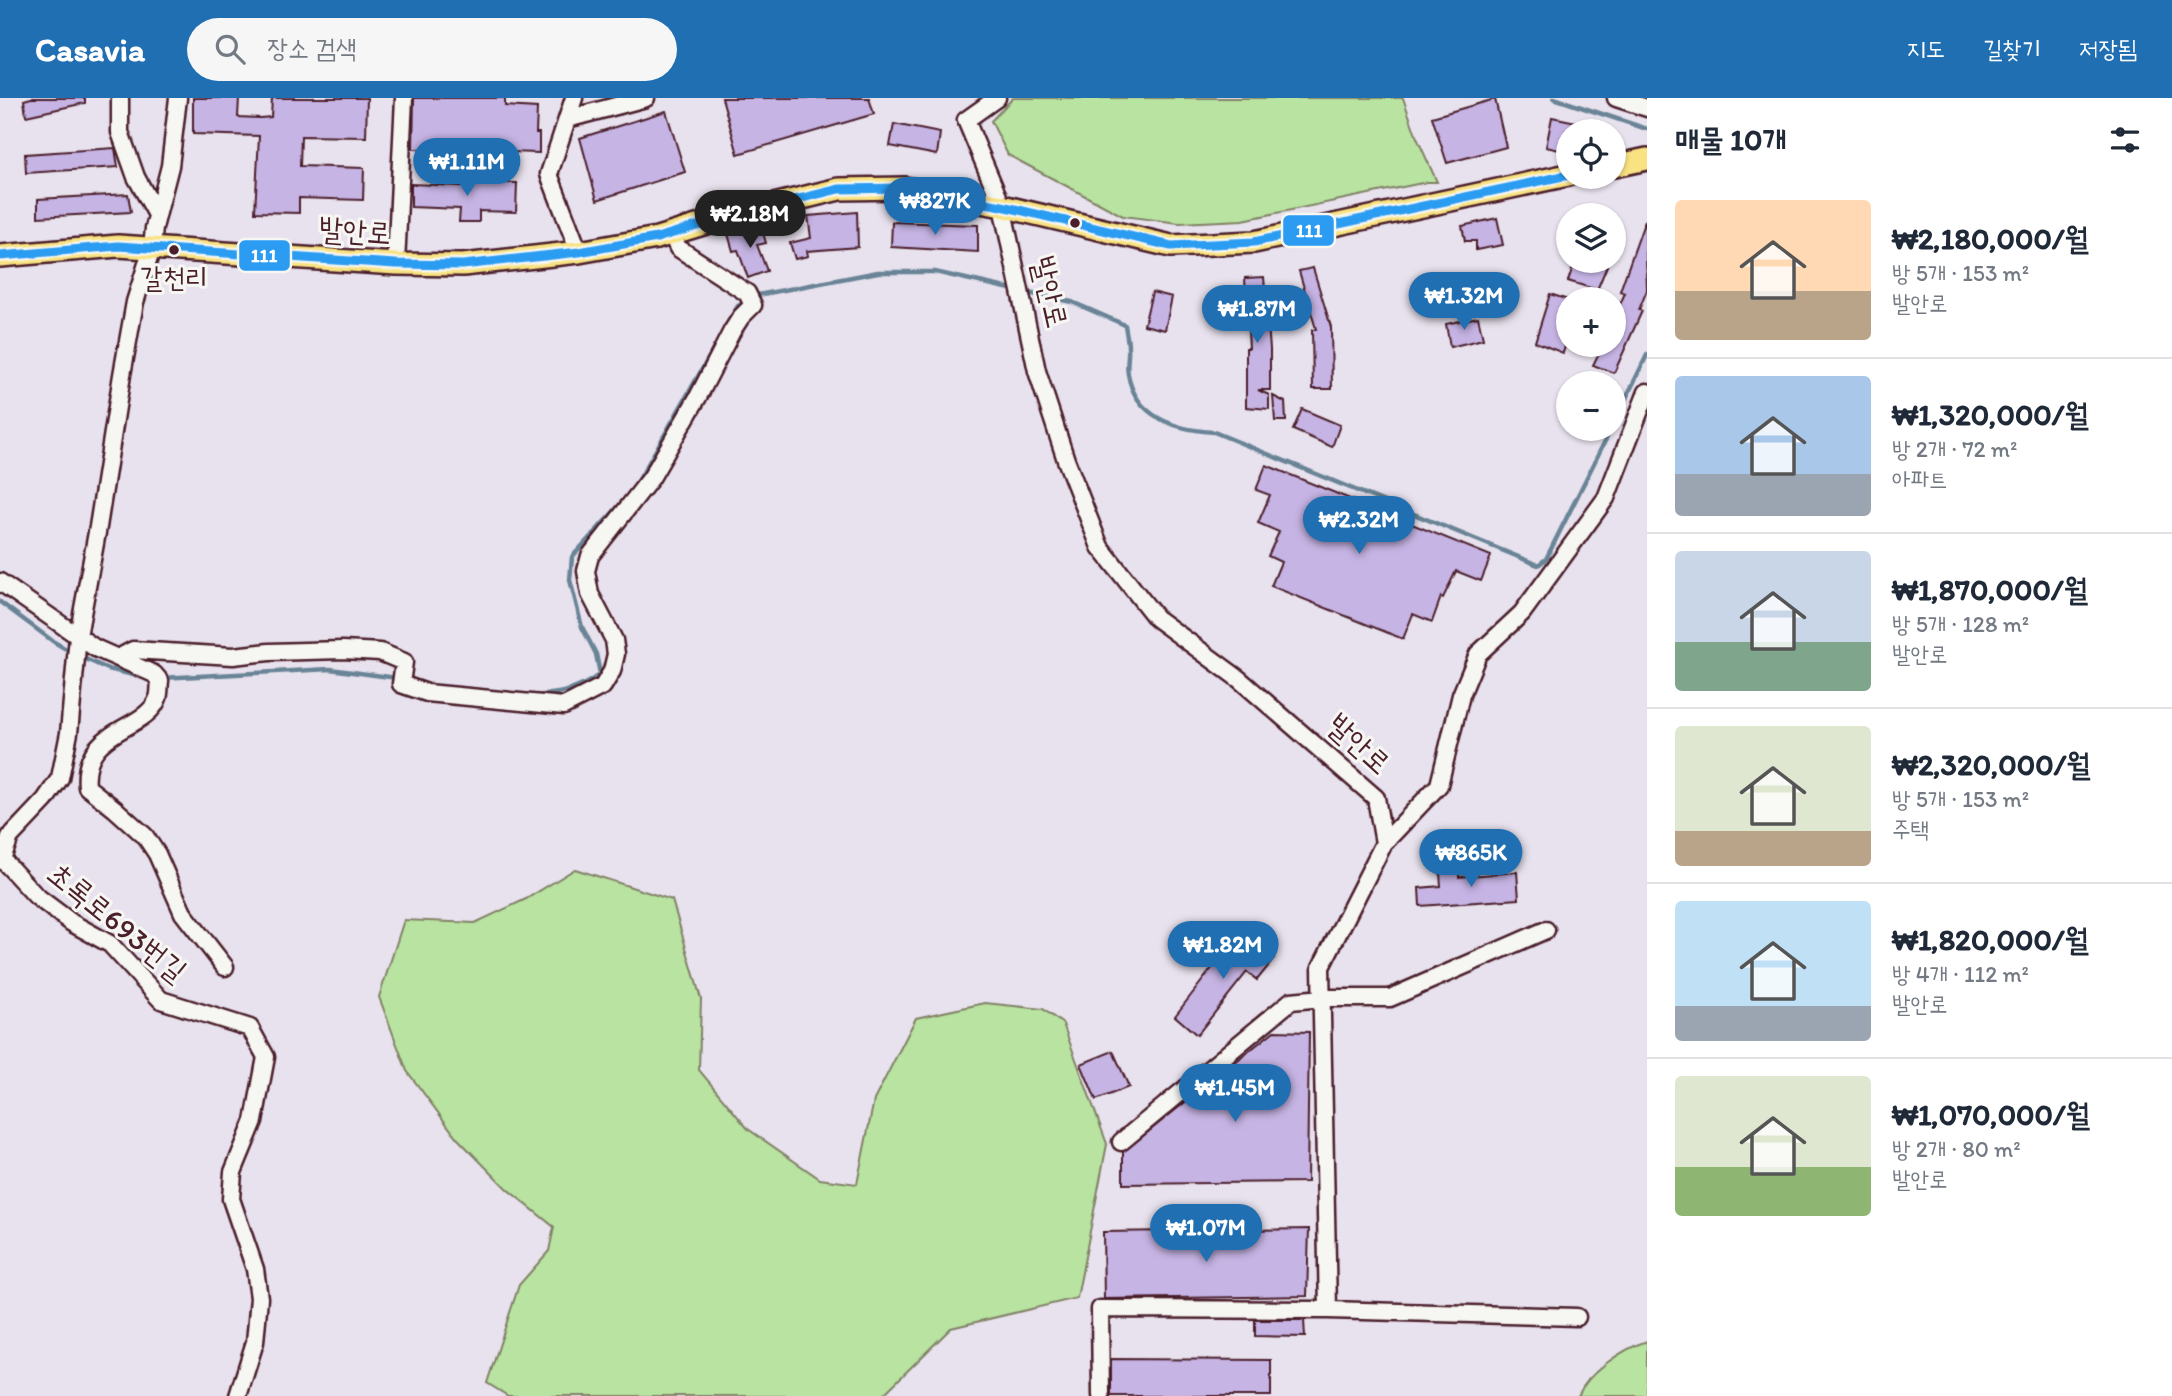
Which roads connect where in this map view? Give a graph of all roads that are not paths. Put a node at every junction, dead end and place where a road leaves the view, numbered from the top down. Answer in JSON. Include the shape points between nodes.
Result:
{"nodes":[{"id":1,"x":120,"y":98,"type":"edge"},
{"id":2,"x":178,"y":98,"type":"edge"},
{"id":3,"x":404,"y":98,"type":"edge"},
{"id":4,"x":574,"y":98,"type":"edge"},
{"id":5,"x":646,"y":98,"type":"edge"},
{"id":6,"x":997,"y":98,"type":"edge"},
{"id":7,"x":1616,"y":98,"type":"edge"},
{"id":8,"x":1647,"y":108,"type":"edge"},
{"id":9,"x":567,"y":120,"type":"junction"},
{"id":10,"x":1647,"y":159,"type":"edge"},
{"id":11,"x":1626,"y":163,"type":"edge"},
{"id":12,"x":1556,"y":178,"type":"edge"},
{"id":13,"x":1002,"y":206,"type":"junction"},
{"id":14,"x":158,"y":215,"type":"junction"},
{"id":15,"x":671,"y":233,"type":"junction"},
{"id":16,"x":152,"y":248,"type":"junction"},
{"id":17,"x":579,"y":251,"type":"junction"},
{"id":18,"x":0,"y":257,"type":"edge"},
{"id":19,"x":396,"y":264,"type":"junction"},
{"id":20,"x":1647,"y":392,"type":"edge"},
{"id":21,"x":0,"y":582,"type":"edge"},
{"id":22,"x":78,"y":636,"type":"junction"},
{"id":23,"x":118,"y":658,"type":"junction"},
{"id":24,"x":1384,"y":843,"type":"junction"},
{"id":25,"x":1546,"y":930,"type":"dead end"},
{"id":26,"x":225,"y":967,"type":"dead end"},
{"id":27,"x":1322,"y":998,"type":"junction"},
{"id":28,"x":1121,"y":1142,"type":"dead end"},
{"id":29,"x":1328,"y":1310,"type":"junction"},
{"id":30,"x":1577,"y":1317,"type":"dead end"},
{"id":31,"x":238,"y":1396,"type":"edge"},
{"id":32,"x":1101,"y":1396,"type":"edge"}],
"edges":[{"from":1,"to":14,"type":"street","via":[[120,132],[136,177]]},
{"from":2,"to":14,"type":"street","name":"초록로693번길","via":[[170,166]]},
{"from":3,"to":19,"type":"street"},
{"from":4,"to":9,"type":"street"},
{"from":5,"to":9,"type":"street"},
{"from":6,"to":13,"type":"street","name":"발안로","via":[[966,120]]},
{"from":7,"to":8,"type":"street"},
{"from":9,"to":17,"type":"street","via":[[549,174]]},
{"from":10,"to":11,"type":"main road"},
{"from":12,"to":13,"type":"main road","name":"발안로","via":[[1254,242],[1185,246]]},
{"from":13,"to":15,"type":"main road","name":"발안로","via":[[905,188],[839,189]]},
{"from":13,"to":24,"type":"street","name":"발안로","via":[[1037,372],[1100,547],[1156,618],[1239,679],[1376,798]]},
{"from":14,"to":16,"type":"street","name":"초록로693번길"},
{"from":15,"to":17,"type":"main road","name":"발안로"},
{"from":15,"to":23,"type":"street","via":[[678,248],[750,299],[651,478],[590,556],[586,571],[590,594],[614,640],[616,654],[603,686],[564,706],[427,693],[401,684],[404,662],[380,652],[233,656],[133,650]]},
{"from":16,"to":18,"type":"main road","name":"발안로","via":[[118,246]]},
{"from":16,"to":19,"type":"main road","name":"발안로"},
{"from":16,"to":22,"type":"street","name":"초록로693번길","via":[[135,302]]},
{"from":17,"to":19,"type":"main road","name":"발안로","via":[[463,265]]},
{"from":20,"to":24,"type":"street","via":[[1606,498],[1522,613],[1478,654],[1461,695],[1439,785]]},
{"from":21,"to":22,"type":"street"},
{"from":22,"to":23,"type":"street"},
{"from":22,"to":31,"type":"street","name":"초록로693번길","via":[[60,778],[10,837],[2,859],[36,896],[110,944],[161,1000],[250,1028],[266,1057],[254,1121],[233,1172],[231,1199],[256,1269],[258,1298],[255,1342]]},
{"from":23,"to":26,"type":"street","via":[[154,674],[160,681],[158,699],[145,714],[108,737],[89,761],[87,788],[145,836],[183,914]]},
{"from":24,"to":27,"type":"street","via":[[1321,967]]},
{"from":25,"to":27,"type":"street","via":[[1390,998]]},
{"from":27,"to":28,"type":"street","via":[[1291,1001]]},
{"from":27,"to":29,"type":"street"},
{"from":29,"to":30,"type":"street"},
{"from":29,"to":32,"type":"street","via":[[1100,1309]]}]}
